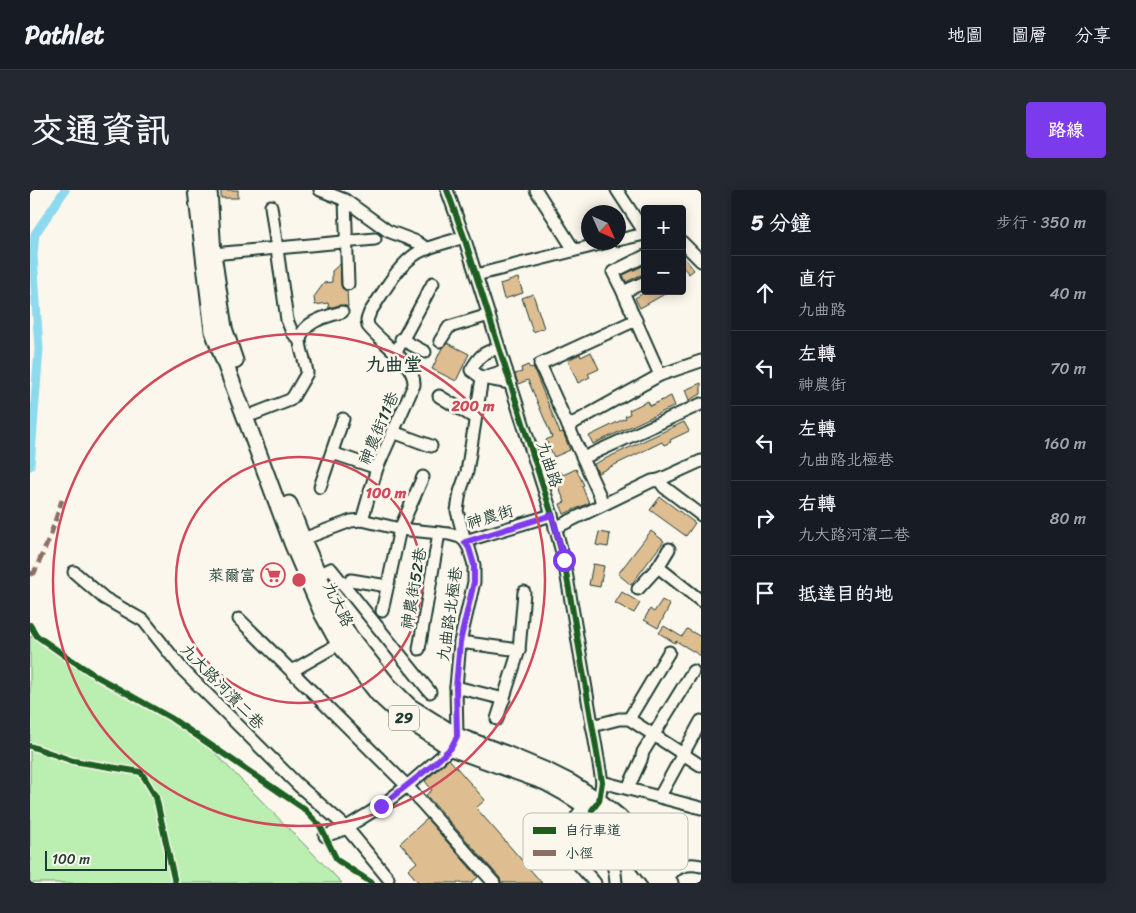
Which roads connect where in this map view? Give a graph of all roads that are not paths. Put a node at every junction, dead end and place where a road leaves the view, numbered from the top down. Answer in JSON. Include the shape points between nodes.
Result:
{"nodes":[{"id":1,"x":196,"y":190,"type":"edge"},
{"id":2,"x":209,"y":190,"type":"edge"},
{"id":3,"x":320,"y":190,"type":"edge"},
{"id":4,"x":447,"y":190,"type":"edge"},
{"id":5,"x":536,"y":190,"type":"edge"},
{"id":6,"x":617,"y":190,"type":"edge"},
{"id":7,"x":345,"y":200,"type":"junction"},
{"id":8,"x":270,"y":206,"type":"dead end"},
{"id":9,"x":641,"y":227,"type":"edge"},
{"id":10,"x":641,"y":234,"type":"edge"},
{"id":11,"x":464,"y":237,"type":"junction"},
{"id":12,"x":626,"y":238,"type":"edge"},
{"id":13,"x":376,"y":239,"type":"dead end"},
{"id":14,"x":347,"y":241,"type":"junction"},
{"id":15,"x":686,"y":246,"type":"edge"},
{"id":16,"x":276,"y":248,"type":"junction"},
{"id":17,"x":581,"y":248,"type":"edge"},
{"id":18,"x":427,"y":249,"type":"junction"},
{"id":19,"x":574,"y":250,"type":"junction"},
{"id":20,"x":213,"y":254,"type":"junction"},
{"id":21,"x":641,"y":258,"type":"edge"},
{"id":22,"x":701,"y":261,"type":"edge"},
{"id":23,"x":476,"y":275,"type":"junction"},
{"id":24,"x":433,"y":283,"type":"dead end"},
{"id":25,"x":348,"y":284,"type":"dead end"},
{"id":26,"x":641,"y":284,"type":"edge"},
{"id":27,"x":623,"y":292,"type":"junction"},
{"id":28,"x":342,"y":312,"type":"dead end"},
{"id":29,"x":489,"y":315,"type":"junction"},
{"id":30,"x":636,"y":320,"type":"junction"},
{"id":31,"x":402,"y":339,"type":"junction"},
{"id":32,"x":300,"y":341,"type":"junction"},
{"id":33,"x":440,"y":341,"type":"dead end"},
{"id":34,"x":499,"y":348,"type":"junction"},
{"id":35,"x":425,"y":352,"type":"dead end"},
{"id":36,"x":395,"y":354,"type":"junction"},
{"id":37,"x":701,"y":361,"type":"edge"},
{"id":38,"x":506,"y":370,"type":"junction"},
{"id":39,"x":660,"y":375,"type":"junction"},
{"id":40,"x":482,"y":378,"type":"junction"},
{"id":41,"x":510,"y":383,"type":"junction"},
{"id":42,"x":439,"y":396,"type":"dead end"},
{"id":43,"x":701,"y":404,"type":"edge"},
{"id":44,"x":254,"y":414,"type":"junction"},
{"id":45,"x":475,"y":418,"type":"junction"},
{"id":46,"x":343,"y":419,"type":"dead end"},
{"id":47,"x":568,"y":426,"type":"junction"},
{"id":48,"x":393,"y":432,"type":"junction"},
{"id":49,"x":431,"y":446,"type":"dead end"},
{"id":50,"x":332,"y":453,"type":"junction"},
{"id":51,"x":583,"y":458,"type":"junction"},
{"id":52,"x":701,"y":461,"type":"edge"},
{"id":53,"x":377,"y":468,"type":"junction"},
{"id":54,"x":423,"y":477,"type":"dead end"},
{"id":55,"x":659,"y":480,"type":"junction"},
{"id":56,"x":320,"y":487,"type":"dead end"},
{"id":57,"x":602,"y":505,"type":"junction"},
{"id":58,"x":552,"y":515,"type":"junction"},
{"id":59,"x":701,"y":515,"type":"edge"},
{"id":60,"x":362,"y":520,"type":"junction"},
{"id":61,"x":555,"y":528,"type":"junction"},
{"id":62,"x":400,"y":529,"type":"junction"},
{"id":63,"x":439,"y":533,"type":"junction"},
{"id":64,"x":297,"y":541,"type":"junction"},
{"id":65,"x":465,"y":542,"type":"junction"},
{"id":66,"x":669,"y":549,"type":"dead end"},
{"id":67,"x":658,"y":568,"type":"junction"},
{"id":68,"x":74,"y":572,"type":"dead end"},
{"id":69,"x":319,"y":575,"type":"junction"},
{"id":70,"x":350,"y":580,"type":"dead end"},
{"id":71,"x":387,"y":586,"type":"junction"},
{"id":72,"x":638,"y":589,"type":"dead end"},
{"id":73,"x":524,"y":592,"type":"dead end"},
{"id":74,"x":701,"y":600,"type":"edge"},
{"id":75,"x":382,"y":611,"type":"dead end"},
{"id":76,"x":240,"y":618,"type":"dead end"},
{"id":77,"x":460,"y":642,"type":"junction"},
{"id":78,"x":339,"y":644,"type":"junction"},
{"id":79,"x":418,"y":649,"type":"dead end"},
{"id":80,"x":519,"y":650,"type":"junction"},
{"id":81,"x":669,"y":652,"type":"dead end"},
{"id":82,"x":292,"y":671,"type":"junction"},
{"id":83,"x":693,"y":671,"type":"dead end"},
{"id":84,"x":456,"y":687,"type":"junction"},
{"id":85,"x":430,"y":692,"type":"dead end"},
{"id":86,"x":504,"y":700,"type":"junction"},
{"id":87,"x":497,"y":719,"type":"dead end"},
{"id":88,"x":629,"y":719,"type":"junction"},
{"id":89,"x":701,"y":721,"type":"edge"},
{"id":90,"x":592,"y":726,"type":"junction"},
{"id":91,"x":653,"y":735,"type":"junction"},
{"id":92,"x":454,"y":742,"type":"junction"},
{"id":93,"x":682,"y":754,"type":"junction"},
{"id":94,"x":700,"y":765,"type":"edge"},
{"id":95,"x":602,"y":782,"type":"junction"},
{"id":96,"x":407,"y":786,"type":"junction"},
{"id":97,"x":628,"y":788,"type":"junction"},
{"id":98,"x":660,"y":796,"type":"junction"},
{"id":99,"x":592,"y":806,"type":"junction"},
{"id":100,"x":701,"y":808,"type":"edge"},
{"id":101,"x":587,"y":813,"type":"edge"},
{"id":102,"x":603,"y":813,"type":"edge"},
{"id":103,"x":346,"y":827,"type":"junction"},
{"id":104,"x":325,"y":836,"type":"dead end"},
{"id":105,"x":688,"y":864,"type":"edge"},
{"id":106,"x":701,"y":866,"type":"edge"},
{"id":107,"x":584,"y":870,"type":"edge"},
{"id":108,"x":615,"y":870,"type":"edge"},
{"id":109,"x":652,"y":870,"type":"edge"},
{"id":110,"x":679,"y":870,"type":"edge"},
{"id":111,"x":388,"y":878,"type":"dead end"},
{"id":112,"x":662,"y":881,"type":"edge"},
{"id":113,"x":494,"y":883,"type":"edge"},
{"id":114,"x":594,"y":883,"type":"edge"},
{"id":115,"x":616,"y":883,"type":"edge"}],
"edges":[{"from":1,"to":64,"type":"main road","name":"九大路","number":"29","via":[[213,330]]},
{"from":2,"to":20,"type":"main road","name":"九大路","number":"29"},
{"from":3,"to":7,"type":"street"},
{"from":4,"to":11,"type":"street","name":"九曲路"},
{"from":5,"to":19,"type":"street"},
{"from":6,"to":9,"type":"street"},
{"from":7,"to":14,"type":"street"},
{"from":7,"to":18,"type":"street","via":[[388,231]]},
{"from":8,"to":16,"type":"street"},
{"from":10,"to":12,"type":"street"},
{"from":11,"to":18,"type":"street"},
{"from":11,"to":23,"type":"street","name":"九曲路"},
{"from":13,"to":14,"type":"street"},
{"from":14,"to":16,"type":"street"},
{"from":14,"to":25,"type":"street"},
{"from":15,"to":22,"type":"street"},
{"from":16,"to":20,"type":"street"},
{"from":16,"to":32,"type":"street","via":[[287,320]]},
{"from":17,"to":19,"type":"street"},
{"from":18,"to":36,"type":"street","via":[[403,265],[370,312],[368,326]]},
{"from":19,"to":23,"type":"street"},
{"from":20,"to":44,"type":"main road","name":"九大路","number":"29","via":[[224,328]]},
{"from":21,"to":27,"type":"street","via":[[613,272]]},
{"from":23,"to":29,"type":"street","name":"九曲路"},
{"from":24,"to":31,"type":"street"},
{"from":26,"to":27,"type":"street"},
{"from":27,"to":30,"type":"street"},
{"from":28,"to":32,"type":"street","via":[[319,319],[309,326]]},
{"from":29,"to":33,"type":"street","via":[[449,327]]},
{"from":29,"to":34,"type":"street","name":"九曲路"},
{"from":30,"to":39,"type":"street"},
{"from":30,"to":47,"type":"street","via":[[540,364]]},
{"from":31,"to":35,"type":"street"},
{"from":31,"to":36,"type":"street"},
{"from":32,"to":44,"type":"street","via":[[307,373],[293,397]]},
{"from":34,"to":38,"type":"street","name":"九曲路"},
{"from":34,"to":40,"type":"street","via":[[484,352],[471,370]]},
{"from":36,"to":48,"type":"street","name":"神農街11巷","via":[[410,368],[414,385]]},
{"from":37,"to":39,"type":"street"},
{"from":38,"to":40,"type":"street"},
{"from":38,"to":41,"type":"street","name":"九曲路"},
{"from":39,"to":47,"type":"street"},
{"from":40,"to":41,"type":"street"},
{"from":40,"to":45,"type":"street","name":"九曲路北極巷"},
{"from":41,"to":58,"type":"street","name":"九曲路"},
{"from":42,"to":45,"type":"street"},
{"from":43,"to":51,"type":"street"},
{"from":44,"to":64,"type":"main road","name":"九大路","number":"29"},
{"from":45,"to":65,"type":"street","name":"九曲路北極巷","via":[[457,511]]},
{"from":46,"to":50,"type":"street"},
{"from":47,"to":51,"type":"street"},
{"from":48,"to":49,"type":"street"},
{"from":48,"to":53,"type":"street","name":"神農街11巷"},
{"from":50,"to":53,"type":"street"},
{"from":50,"to":56,"type":"street"},
{"from":51,"to":57,"type":"street"},
{"from":52,"to":55,"type":"street"},
{"from":53,"to":60,"type":"street","name":"神農街11巷"},
{"from":54,"to":62,"type":"street"},
{"from":55,"to":57,"type":"street"},
{"from":55,"to":59,"type":"street"},
{"from":57,"to":61,"type":"street"},
{"from":58,"to":61,"type":"street","name":"九曲路"},
{"from":58,"to":65,"type":"street","name":"神農街"},
{"from":60,"to":62,"type":"street","name":"神農街"},
{"from":60,"to":64,"type":"street","name":"神農街"},
{"from":61,"to":90,"type":"street","name":"九曲路","via":[[564,560]]},
{"from":62,"to":63,"type":"street","name":"神農街"},
{"from":62,"to":71,"type":"street"},
{"from":63,"to":65,"type":"street","name":"神農街","via":[[460,537]]},
{"from":63,"to":79,"type":"street","name":"神農街52巷"},
{"from":64,"to":69,"type":"main road","name":"九大路","number":"29"},
{"from":64,"to":78,"type":"main road","name":"九大路","number":"29","via":[[323,615]]},
{"from":65,"to":77,"type":"street","name":"九曲路北極巷","via":[[474,565],[474,582]]},
{"from":66,"to":67,"type":"street"},
{"from":67,"to":72,"type":"street"},
{"from":67,"to":74,"type":"street"},
{"from":68,"to":103,"type":"street","name":"九大路河濱二巷","via":[[104,598],[144,621],[183,670],[298,785]]},
{"from":69,"to":85,"type":"street","via":[[331,570]]},
{"from":69,"to":92,"type":"main road","name":"九大路","number":"29","via":[[350,637],[388,686]]},
{"from":70,"to":71,"type":"street"},
{"from":71,"to":75,"type":"street"},
{"from":73,"to":80,"type":"street"},
{"from":76,"to":82,"type":"street"},
{"from":77,"to":80,"type":"street"},
{"from":77,"to":84,"type":"street","name":"九曲路北極巷"},
{"from":78,"to":82,"type":"street"},
{"from":78,"to":92,"type":"main road","name":"九大路","number":"29","via":[[378,694],[402,716]]},
{"from":80,"to":86,"type":"street"},
{"from":81,"to":88,"type":"street"},
{"from":82,"to":96,"type":"street"},
{"from":83,"to":91,"type":"street"},
{"from":84,"to":86,"type":"street"},
{"from":84,"to":92,"type":"street","name":"九曲路北極巷"},
{"from":86,"to":87,"type":"street"},
{"from":88,"to":90,"type":"street","via":[[619,718]]},
{"from":88,"to":91,"type":"street"},
{"from":89,"to":93,"type":"street"},
{"from":90,"to":95,"type":"street","name":"九曲路"},
{"from":91,"to":93,"type":"street"},
{"from":91,"to":97,"type":"street"},
{"from":92,"to":96,"type":"street"},
{"from":92,"to":99,"type":"main road","name":"九大路","number":"29","via":[[506,754],[549,772],[571,783]]},
{"from":93,"to":94,"type":"street"},
{"from":93,"to":98,"type":"street"},
{"from":95,"to":97,"type":"street"},
{"from":95,"to":99,"type":"street","name":"九曲路"},
{"from":96,"to":103,"type":"street"},
{"from":96,"to":113,"type":"street"},
{"from":97,"to":98,"type":"street"},
{"from":98,"to":100,"type":"street"},
{"from":99,"to":101,"type":"street"},
{"from":99,"to":102,"type":"main road","name":"九大路","number":"29"},
{"from":103,"to":104,"type":"street"},
{"from":103,"to":111,"type":"street","name":"九大路河濱二巷"},
{"from":105,"to":106,"type":"street"},
{"from":107,"to":114,"type":"street"},
{"from":108,"to":115,"type":"street"},
{"from":109,"to":112,"type":"main road","name":"九大路","number":"29"},
{"from":110,"to":112,"type":"street"}]}
